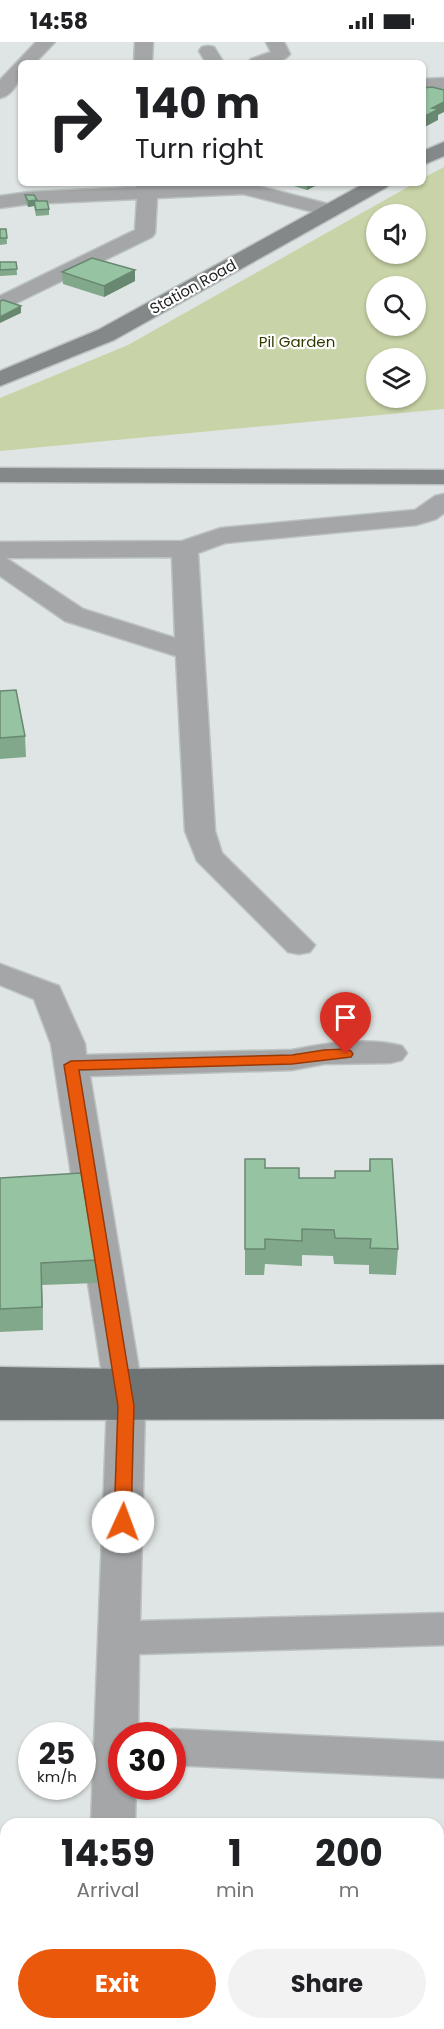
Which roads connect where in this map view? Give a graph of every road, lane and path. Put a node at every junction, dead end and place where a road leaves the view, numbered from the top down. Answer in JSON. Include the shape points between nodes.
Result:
{"nodes":[{"id":1,"x":46,"y":42,"type":"edge"},
{"id":2,"x":144,"y":42,"type":"edge"},
{"id":3,"x":276,"y":42,"type":"edge"},
{"id":4,"x":28,"y":60,"type":"edge"},
{"id":5,"x":143,"y":60,"type":"edge"},
{"id":6,"x":251,"y":60,"type":"edge"},
{"id":7,"x":18,"y":72,"type":"edge"},
{"id":8,"x":444,"y":84,"type":"edge"},
{"id":9,"x":426,"y":85,"type":"edge"},
{"id":10,"x":4,"y":101,"type":"edge"},
{"id":11,"x":444,"y":148,"type":"edge"},
{"id":12,"x":426,"y":157,"type":"edge"},
{"id":13,"x":374,"y":186,"type":"edge"},
{"id":14,"x":147,"y":188,"type":"edge"},
{"id":15,"x":0,"y":202,"type":"edge"},
{"id":16,"x":329,"y":210,"type":"junction"},
{"id":17,"x":0,"y":304,"type":"edge"},
{"id":18,"x":0,"y":379,"type":"edge"},
{"id":19,"x":0,"y":475,"type":"edge"},
{"id":20,"x":444,"y":477,"type":"edge"},
{"id":21,"x":444,"y":501,"type":"edge"},
{"id":22,"x":185,"y":549,"type":"junction"},
{"id":23,"x":0,"y":550,"type":"edge"},
{"id":24,"x":0,"y":564,"type":"edge"},
{"id":25,"x":189,"y":651,"type":"junction"},
{"id":26,"x":299,"y":945,"type":"dead end"},
{"id":27,"x":0,"y":974,"type":"edge"},
{"id":28,"x":390,"y":1053,"type":"dead end"},
{"id":29,"x":71,"y":1065,"type":"junction"},
{"id":30,"x":444,"y":1379,"type":"edge"},
{"id":31,"x":0,"y":1381,"type":"edge"},
{"id":32,"x":124,"y":1394,"type":"junction"},
{"id":33,"x":444,"y":1405,"type":"edge"},
{"id":34,"x":0,"y":1406,"type":"edge"},
{"id":35,"x":444,"y":1629,"type":"edge"},
{"id":36,"x":119,"y":1638,"type":"junction"},
{"id":37,"x":119,"y":1722,"type":"edge"},
{"id":38,"x":186,"y":1748,"type":"edge"},
{"id":39,"x":444,"y":1760,"type":"edge"},
{"id":40,"x":115,"y":1800,"type":"edge"},
{"id":41,"x":113,"y":1818,"type":"edge"}],
"edges":[{"from":1,"to":4,"type":"street"},
{"from":2,"to":5,"type":"street"},
{"from":3,"to":6,"type":"street","via":[[281,54]]},
{"from":7,"to":10,"type":"street"},
{"from":8,"to":9,"type":"street"},
{"from":11,"to":12,"type":"main road"},
{"from":13,"to":16,"type":"main road","name":"Station Road"},
{"from":14,"to":15,"type":"street"},
{"from":14,"to":16,"type":"street","via":[[243,188]]},
{"from":14,"to":17,"type":"street","via":[[145,233]]},
{"from":16,"to":18,"type":"main road","name":"Station Road","via":[[106,335]]},
{"from":19,"to":20,"type":"main road"},
{"from":21,"to":22,"type":"street","via":[[416,517],[221,536]]},
{"from":22,"to":23,"type":"street"},
{"from":22,"to":25,"type":"street"},
{"from":24,"to":25,"type":"street","via":[[74,615]]},
{"from":25,"to":26,"type":"street","via":[[200,831],[208,855]]},
{"from":27,"to":29,"type":"street","via":[[48,993],[68,1044]]},
{"from":28,"to":29,"type":"street"},
{"from":29,"to":32,"type":"street"},
{"from":30,"to":32,"type":"main road"},
{"from":31,"to":32,"type":"main road"},
{"from":32,"to":33,"type":"main road"},
{"from":32,"to":34,"type":"main road"},
{"from":32,"to":36,"type":"street"},
{"from":35,"to":36,"type":"street"},
{"from":36,"to":37,"type":"street"},
{"from":38,"to":39,"type":"street"},
{"from":40,"to":41,"type":"street"}]}
